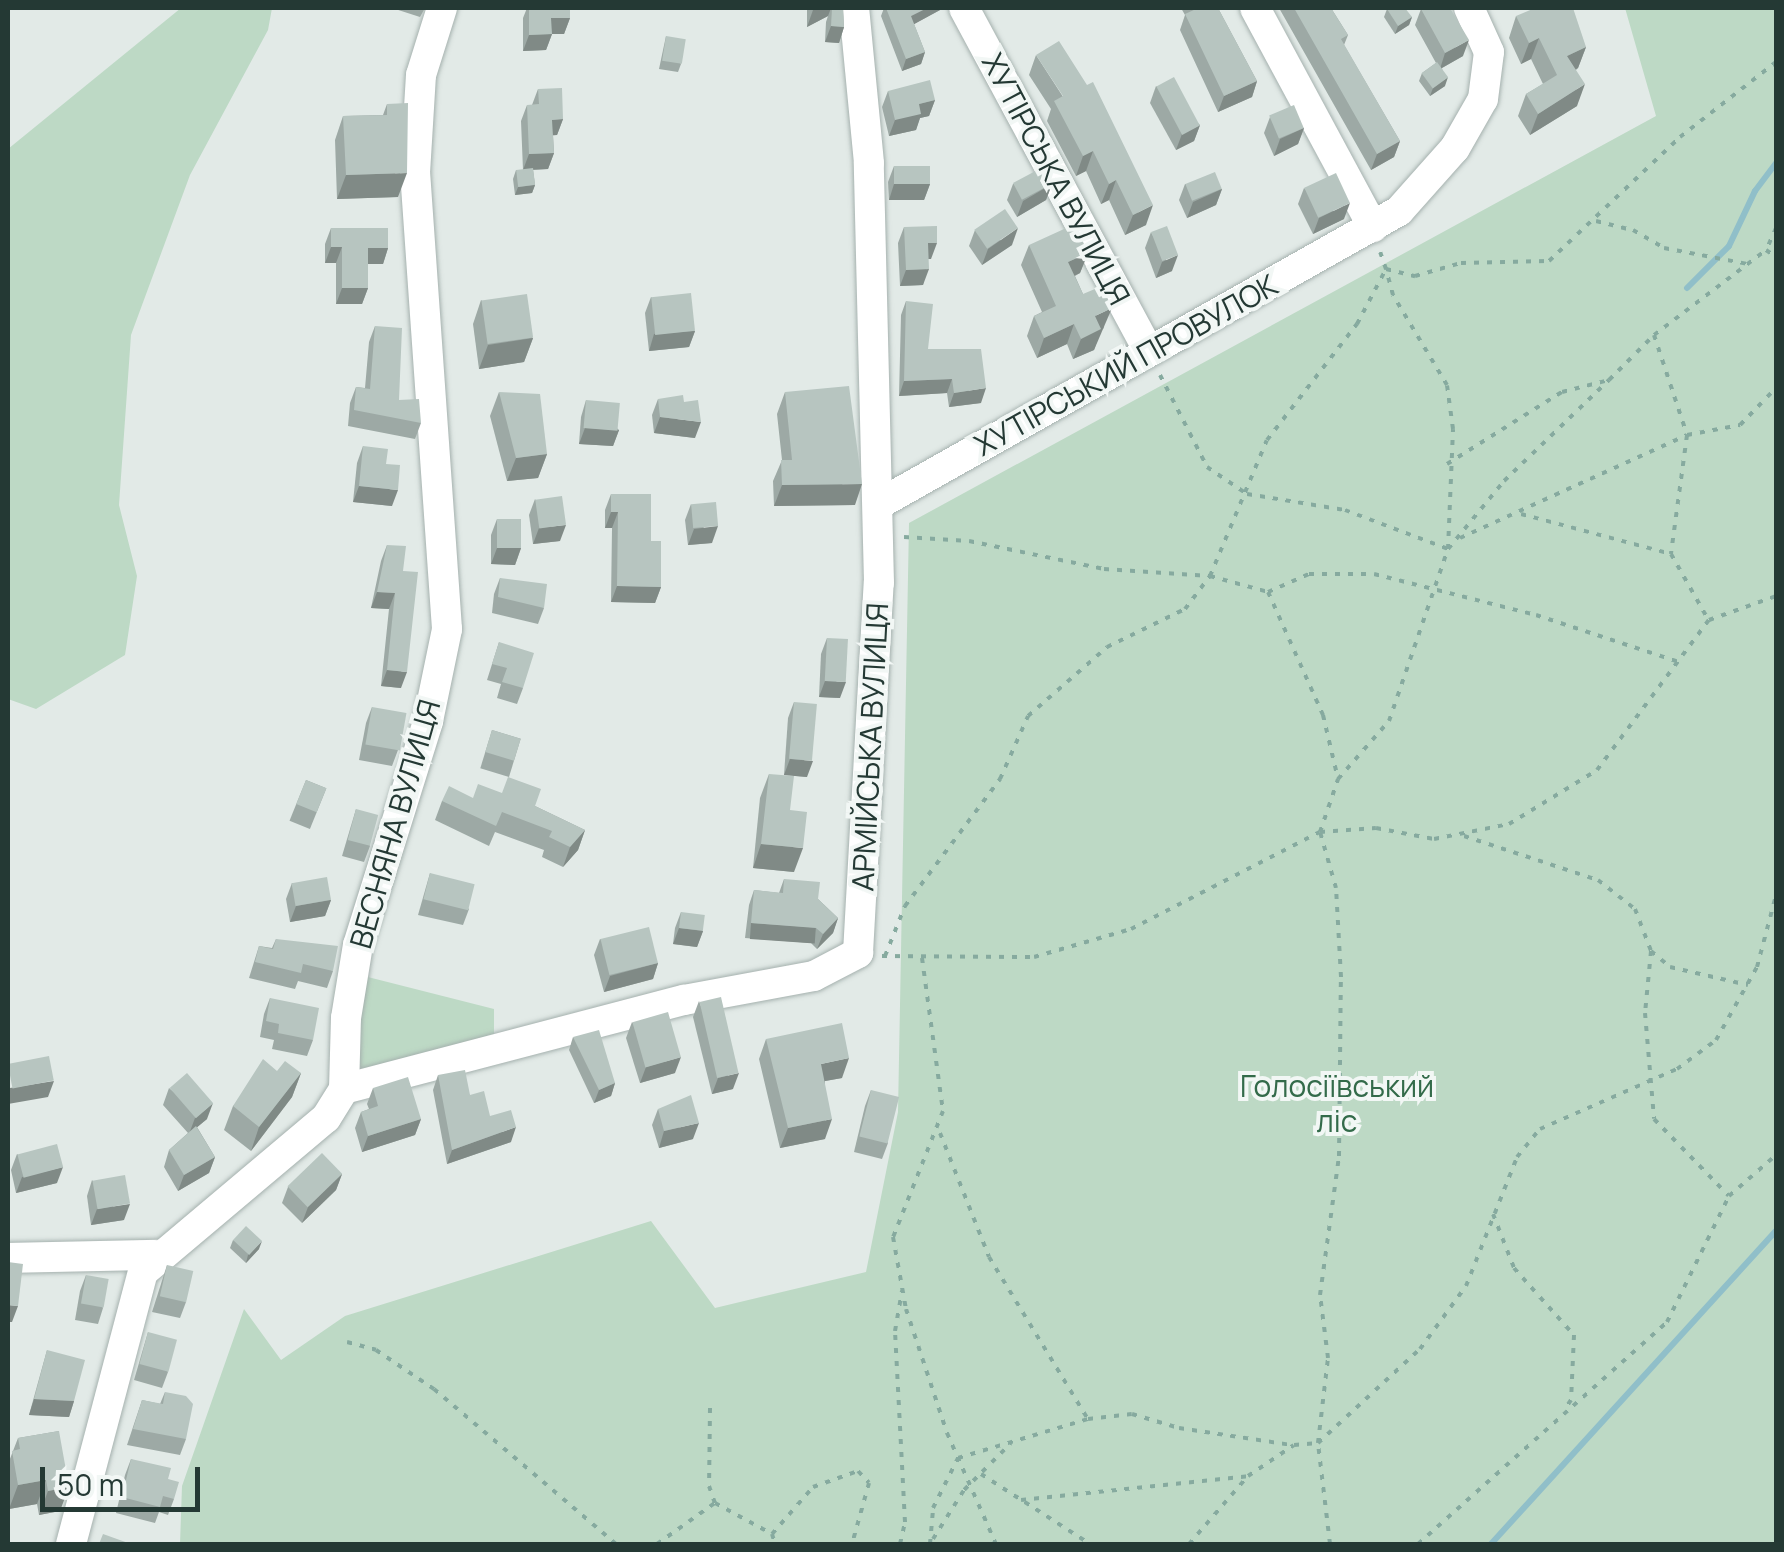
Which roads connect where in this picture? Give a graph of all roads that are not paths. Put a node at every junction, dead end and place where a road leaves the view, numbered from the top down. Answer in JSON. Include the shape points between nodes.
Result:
{"nodes":[{"id":1,"x":442,"y":8,"type":"edge"},
{"id":2,"x":854,"y":8,"type":"edge"},
{"id":3,"x":964,"y":8,"type":"edge"},
{"id":4,"x":1255,"y":8,"type":"edge"},
{"id":5,"x":1469,"y":8,"type":"edge"},
{"id":6,"x":1373,"y":227,"type":"junction"},
{"id":7,"x":1148,"y":350,"type":"junction"},
{"id":8,"x":879,"y":504,"type":"junction"},
{"id":9,"x":344,"y":1089,"type":"junction"},
{"id":10,"x":156,"y":1256,"type":"junction"},
{"id":11,"x":8,"y":1258,"type":"edge"},
{"id":12,"x":71,"y":1544,"type":"edge"}],
"edges":[{"from":1,"to":9,"type":"street","name":"ВЕСНЯНА ВУЛИЦЯ","via":[[421,76],[415,173],[447,629],[428,721],[358,945]]},
{"from":2,"to":8,"type":"street","name":"АРМІЙСЬКА ВУЛИЦЯ","via":[[869,162]]},
{"from":3,"to":7,"type":"street","name":"ХУТІРСЬКА ВУЛИЦЯ"},
{"from":4,"to":6,"type":"street"},
{"from":5,"to":6,"type":"street","name":"ХУТІРСЬКИЙ ПРОВУЛОК","via":[[1489,52],[1483,99],[1426,186]]},
{"from":6,"to":7,"type":"street","name":"ХУТІРСЬКИЙ ПРОВУЛОК"},
{"from":7,"to":8,"type":"street","name":"ХУТІРСЬКИЙ ПРОВУЛОК"},
{"from":8,"to":9,"type":"street","name":"АРМІЙСЬКА ВУЛИЦЯ","via":[[871,954],[814,976],[684,1000]]},
{"from":9,"to":10,"type":"street","via":[[326,1118]]},
{"from":10,"to":11,"type":"street"},
{"from":10,"to":12,"type":"street","via":[[142,1272],[123,1331]]}]}
